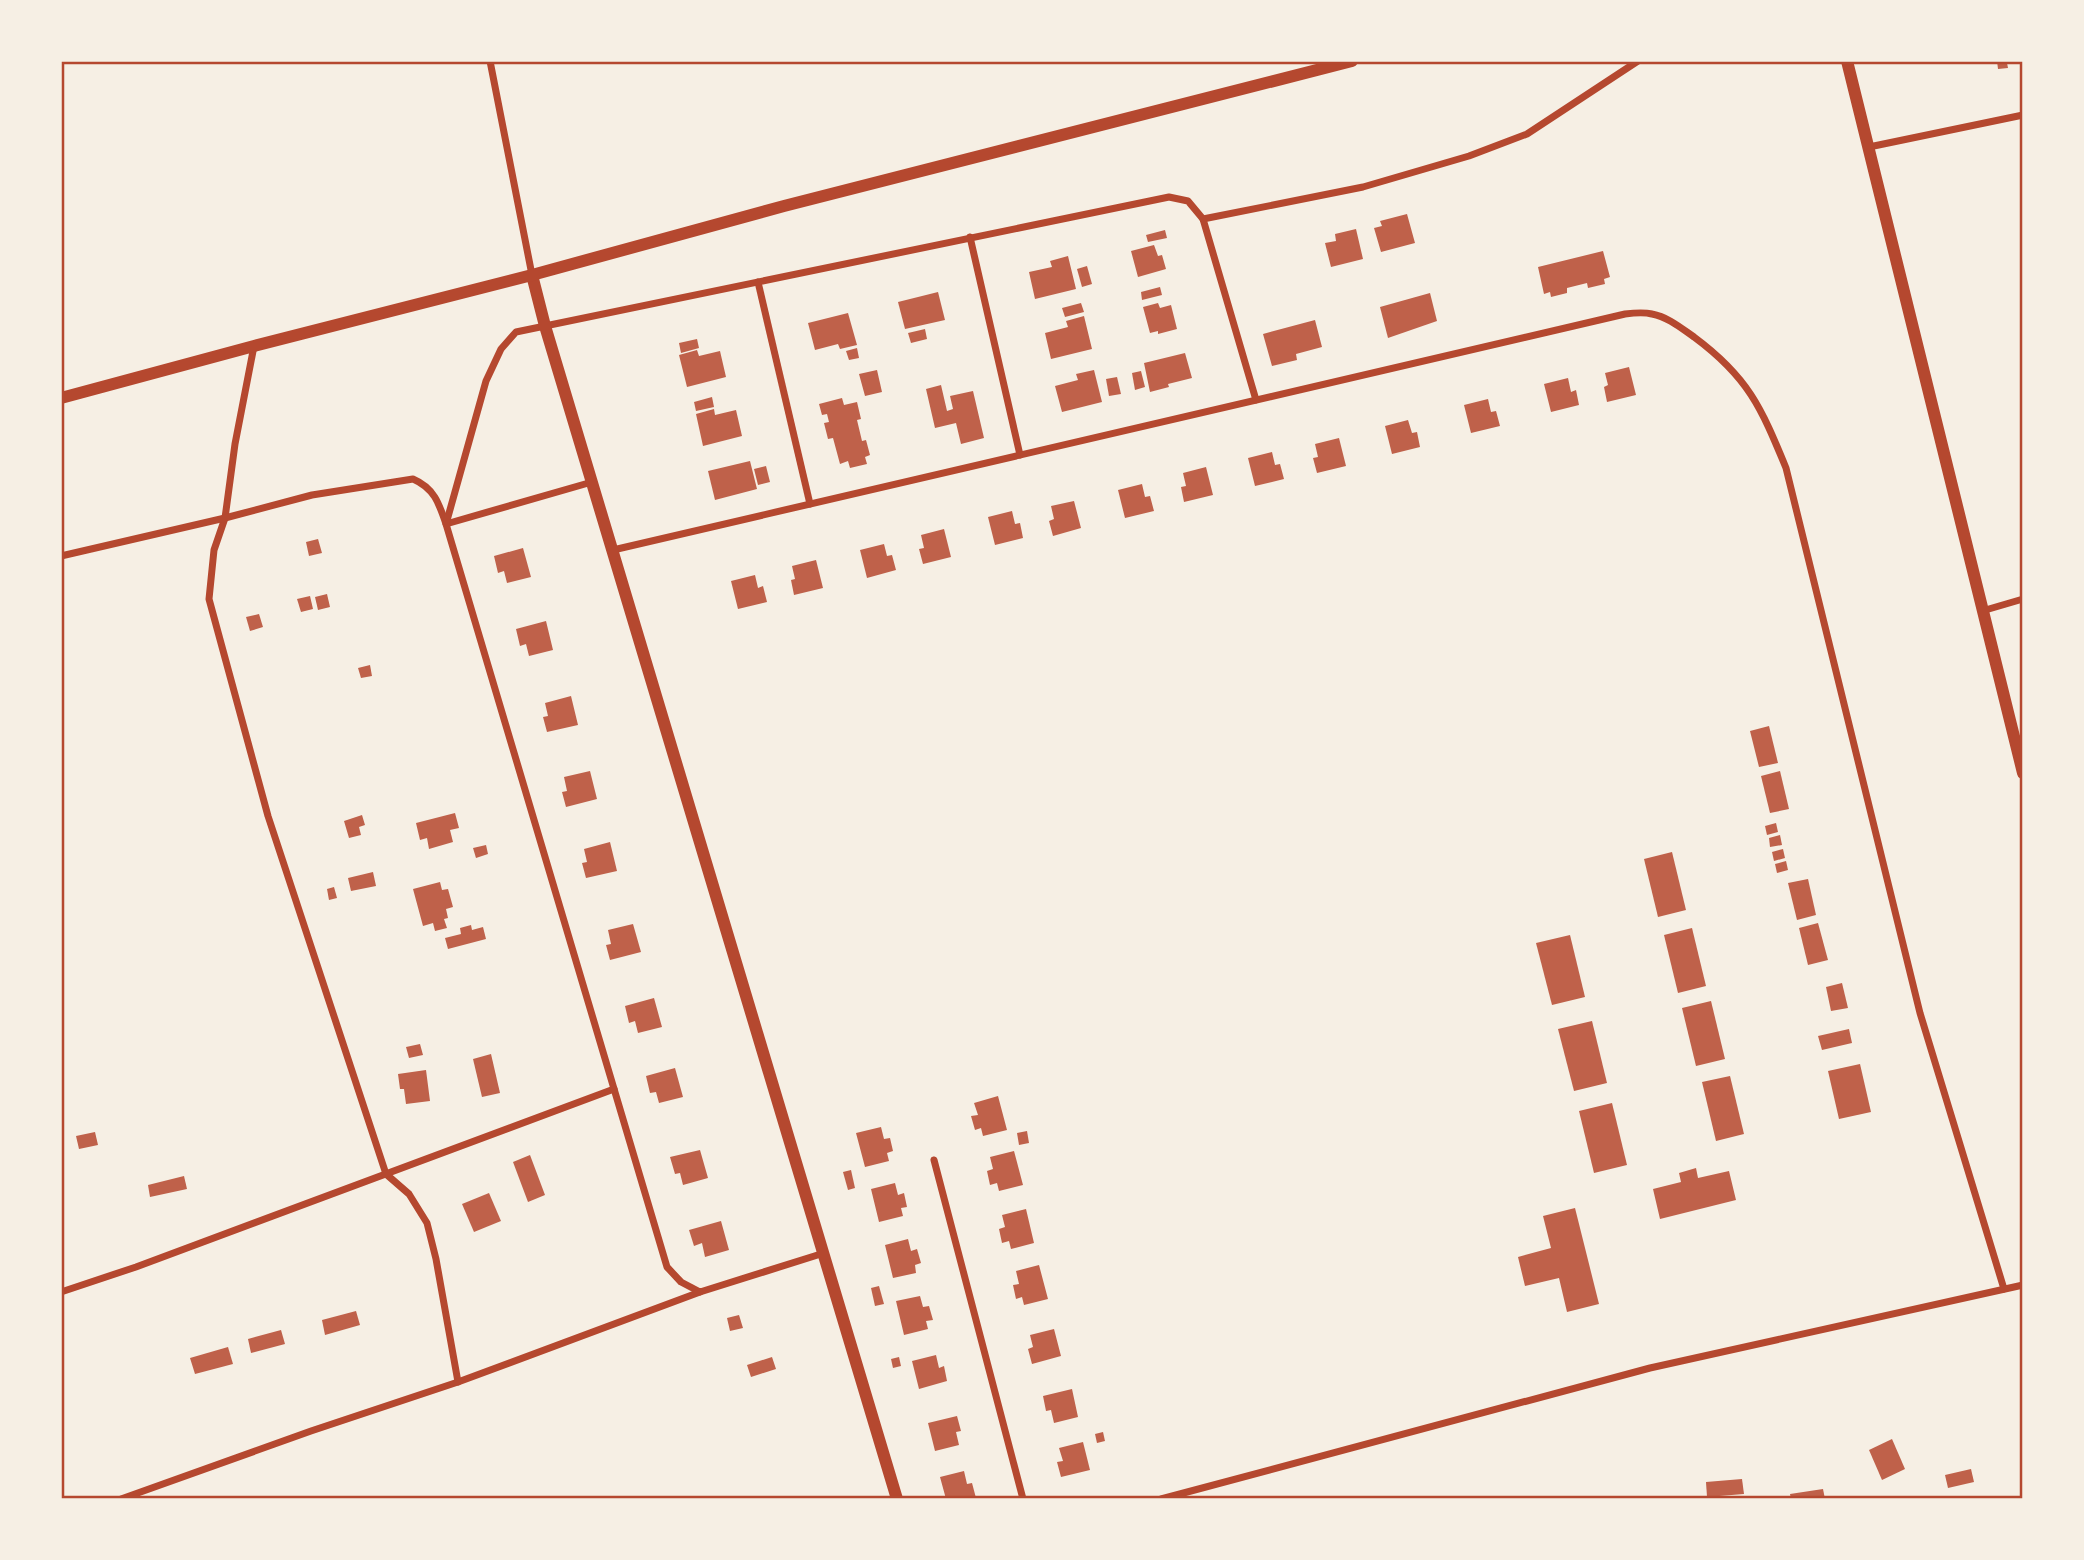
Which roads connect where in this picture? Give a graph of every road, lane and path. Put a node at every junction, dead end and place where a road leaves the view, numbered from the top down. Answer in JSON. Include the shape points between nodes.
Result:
{"nodes":[{"id":1,"x":490,"y":61,"type":"edge"},
{"id":2,"x":1352,"y":61,"type":"edge"},
{"id":3,"x":1638,"y":61,"type":"edge"},
{"id":4,"x":1847,"y":61,"type":"edge"},
{"id":5,"x":2023,"y":115,"type":"edge"},
{"id":6,"x":1869,"y":147,"type":"junction"},
{"id":7,"x":1203,"y":219,"type":"junction"},
{"id":8,"x":970,"y":237,"type":"junction"},
{"id":9,"x":532,"y":275,"type":"junction"},
{"id":10,"x":758,"y":282,"type":"junction"},
{"id":11,"x":545,"y":326,"type":"junction"},
{"id":12,"x":254,"y":346,"type":"junction"},
{"id":13,"x":61,"y":398,"type":"edge"},
{"id":14,"x":1256,"y":400,"type":"junction"},
{"id":15,"x":1020,"y":455,"type":"junction"},
{"id":16,"x":592,"y":482,"type":"junction"},
{"id":17,"x":810,"y":504,"type":"junction"},
{"id":18,"x":225,"y":518,"type":"junction"},
{"id":19,"x":446,"y":524,"type":"junction"},
{"id":20,"x":612,"y":551,"type":"junction"},
{"id":21,"x":61,"y":556,"type":"edge"},
{"id":22,"x":2023,"y":599,"type":"edge"},
{"id":23,"x":1982,"y":611,"type":"junction"},
{"id":24,"x":2023,"y":773,"type":"edge"},
{"id":25,"x":614,"y":1089,"type":"junction"},
{"id":26,"x":934,"y":1160,"type":"dead end"},
{"id":27,"x":386,"y":1174,"type":"junction"},
{"id":28,"x":824,"y":1253,"type":"junction"},
{"id":29,"x":2023,"y":1285,"type":"edge"},
{"id":30,"x":2004,"y":1289,"type":"junction"},
{"id":31,"x":61,"y":1292,"type":"edge"},
{"id":32,"x":700,"y":1292,"type":"junction"},
{"id":33,"x":458,"y":1382,"type":"junction"},
{"id":34,"x":121,"y":1499,"type":"edge"},
{"id":35,"x":897,"y":1499,"type":"edge"},
{"id":36,"x":1023,"y":1499,"type":"edge"},
{"id":37,"x":1161,"y":1499,"type":"edge"}],
"edges":[{"from":1,"to":9,"type":"street"},
{"from":2,"to":9,"type":"street"},
{"from":3,"to":7,"type":"street","via":[[1550,121],[1492,148],[1363,187]]},
{"from":4,"to":6,"type":"street"},
{"from":5,"to":6,"type":"street"},
{"from":6,"to":23,"type":"street"},
{"from":7,"to":8,"type":"street","via":[[1188,201],[1170,197]]},
{"from":7,"to":14,"type":"street"},
{"from":8,"to":10,"type":"street"},
{"from":8,"to":15,"type":"street"},
{"from":9,"to":11,"type":"street"},
{"from":9,"to":12,"type":"street"},
{"from":10,"to":11,"type":"street"},
{"from":10,"to":17,"type":"street"},
{"from":11,"to":16,"type":"street"},
{"from":11,"to":19,"type":"street","via":[[516,332],[500,349],[486,381]]},
{"from":12,"to":13,"type":"street"},
{"from":12,"to":18,"type":"street"},
{"from":14,"to":15,"type":"street"},
{"from":14,"to":30,"type":"street","via":[[1625,314],[1651,313],[1674,322],[1741,378],[1766,418],[1786,468],[1920,1013]]},
{"from":15,"to":17,"type":"street"},
{"from":16,"to":19,"type":"street"},
{"from":16,"to":20,"type":"street"},
{"from":17,"to":20,"type":"street"},
{"from":18,"to":19,"type":"street","via":[[312,495],[413,479],[427,485]]},
{"from":18,"to":21,"type":"street"},
{"from":18,"to":27,"type":"street","via":[[214,550],[209,599],[268,816]]},
{"from":19,"to":25,"type":"street"},
{"from":20,"to":28,"type":"street"},
{"from":22,"to":23,"type":"street"},
{"from":23,"to":24,"type":"street"},
{"from":25,"to":27,"type":"street"},
{"from":25,"to":32,"type":"street","via":[[667,1267],[681,1282]]},
{"from":26,"to":36,"type":"street"},
{"from":27,"to":31,"type":"street"},
{"from":27,"to":33,"type":"street","via":[[409,1194],[427,1223]]},
{"from":28,"to":32,"type":"street"},
{"from":28,"to":35,"type":"street"},
{"from":29,"to":30,"type":"street"},
{"from":30,"to":37,"type":"street","via":[[1650,1368]]},
{"from":32,"to":33,"type":"street"},
{"from":33,"to":34,"type":"street"}]}
